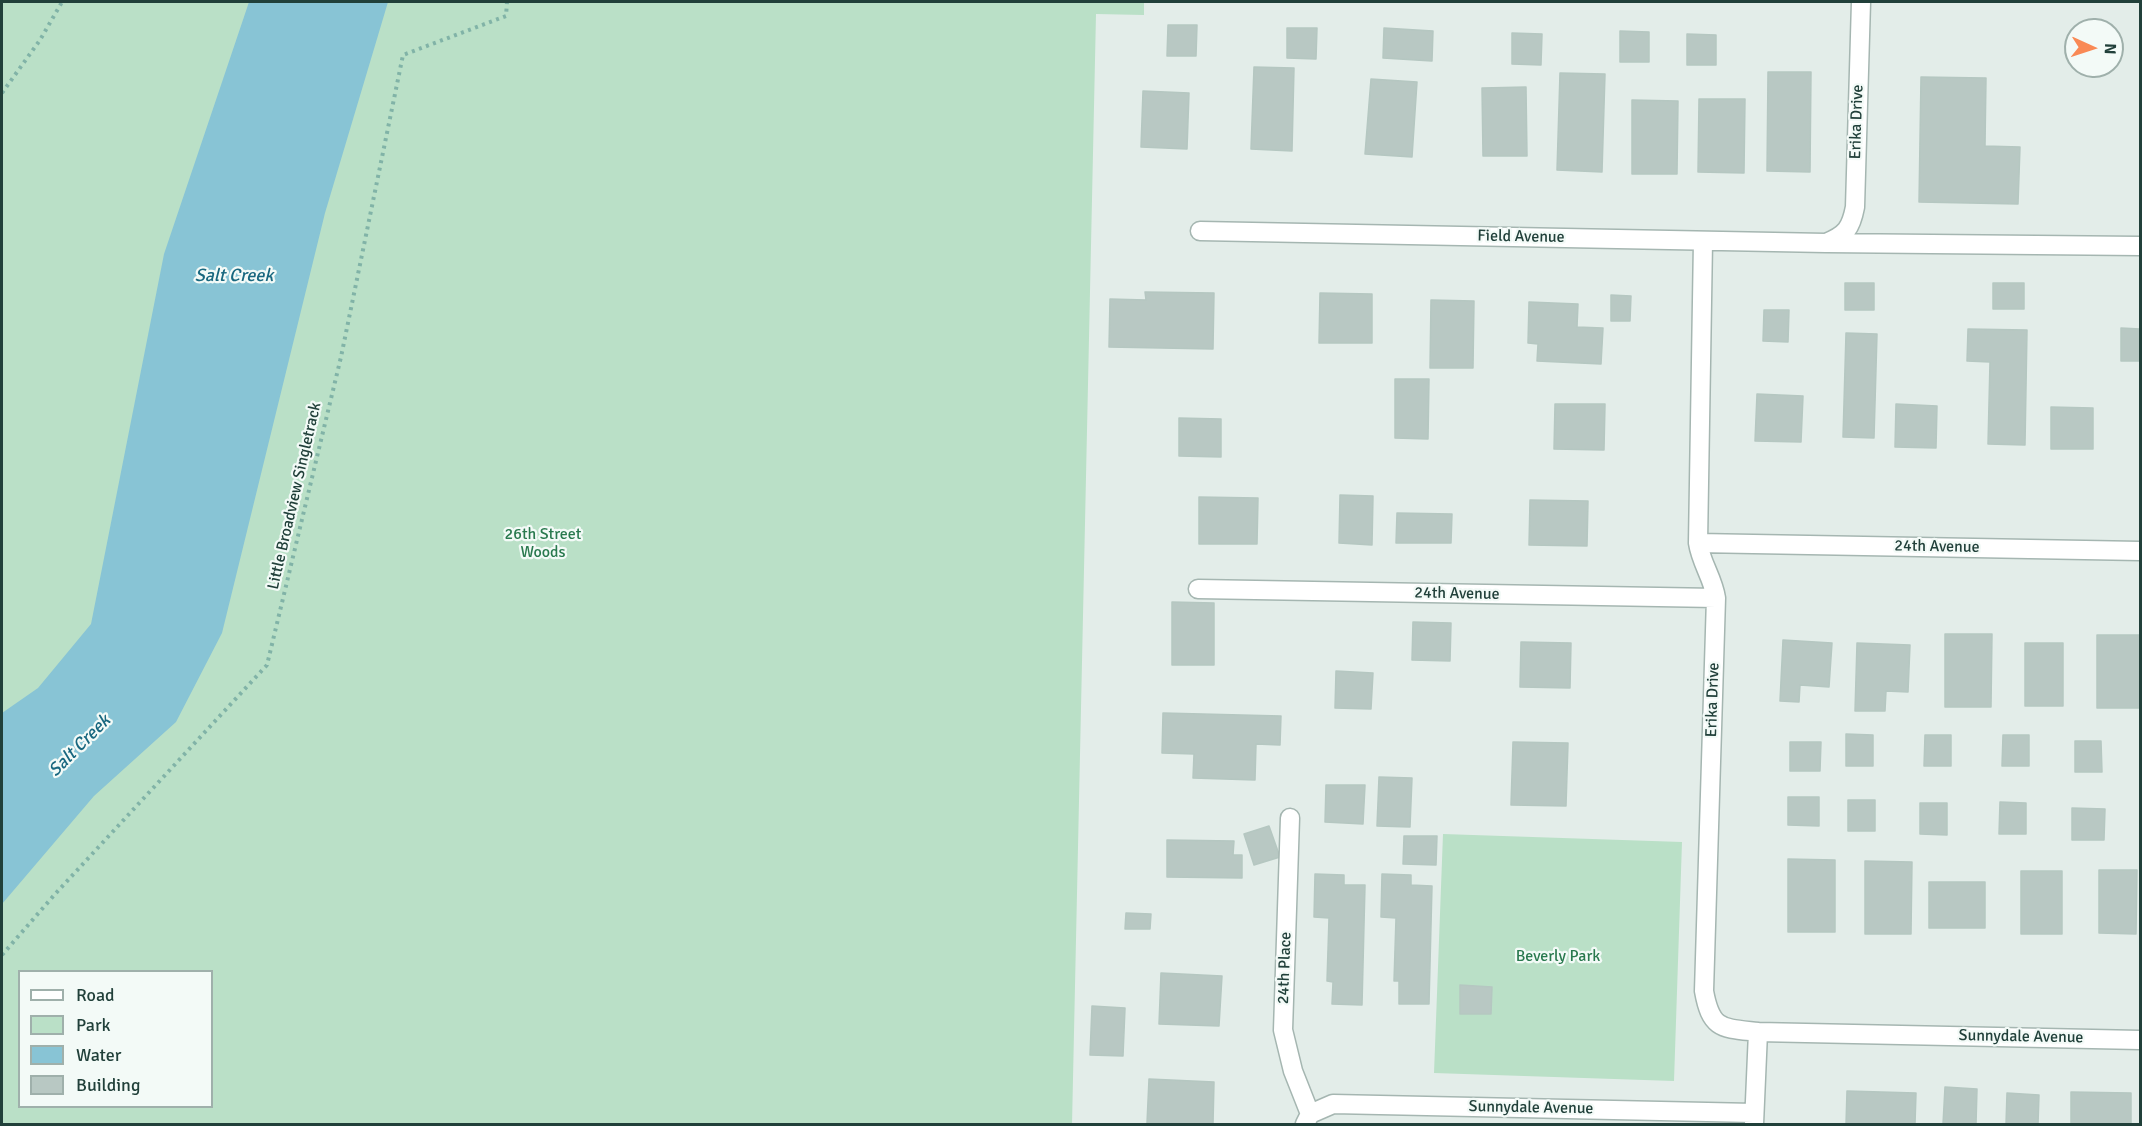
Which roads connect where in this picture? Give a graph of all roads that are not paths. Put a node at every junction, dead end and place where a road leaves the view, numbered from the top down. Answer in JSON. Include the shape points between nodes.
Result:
{"nodes":[{"id":1,"x":1861,"y":2,"type":"edge"},
{"id":2,"x":1200,"y":231,"type":"dead end"},
{"id":3,"x":1833,"y":240,"type":"junction"},
{"id":4,"x":1703,"y":241,"type":"junction"},
{"id":5,"x":2140,"y":246,"type":"edge"},
{"id":6,"x":1698,"y":543,"type":"junction"},
{"id":7,"x":2140,"y":551,"type":"edge"},
{"id":8,"x":1198,"y":589,"type":"dead end"},
{"id":9,"x":1716,"y":598,"type":"junction"},
{"id":10,"x":1290,"y":818,"type":"dead end"},
{"id":11,"x":1758,"y":1032,"type":"junction"},
{"id":12,"x":2140,"y":1040,"type":"edge"},
{"id":13,"x":1307,"y":1119,"type":"edge"},
{"id":14,"x":1754,"y":1119,"type":"edge"}],
"edges":[{"from":1,"to":3,"type":"street","name":"Erika Drive","via":[[1855,207],[1852,223]]},
{"from":2,"to":4,"type":"street","name":"Field Avenue"},
{"from":3,"to":4,"type":"street","name":"Field Avenue"},
{"from":3,"to":5,"type":"street","name":"Field Avenue"},
{"from":4,"to":6,"type":"street","name":"Erika Drive"},
{"from":6,"to":7,"type":"street","name":"24th Avenue"},
{"from":6,"to":9,"type":"street","name":"Erika Drive"},
{"from":8,"to":9,"type":"street","name":"24th Avenue"},
{"from":9,"to":11,"type":"street","name":"Erika Drive","via":[[1704,991],[1711,1018],[1722,1027]]},
{"from":10,"to":13,"type":"street","name":"24th Place","via":[[1283,1030]]},
{"from":11,"to":12,"type":"street","name":"Sunnydale Avenue"},
{"from":11,"to":14,"type":"street"},
{"from":13,"to":14,"type":"street","name":"Sunnydale Avenue","via":[[1333,1104]]}]}
